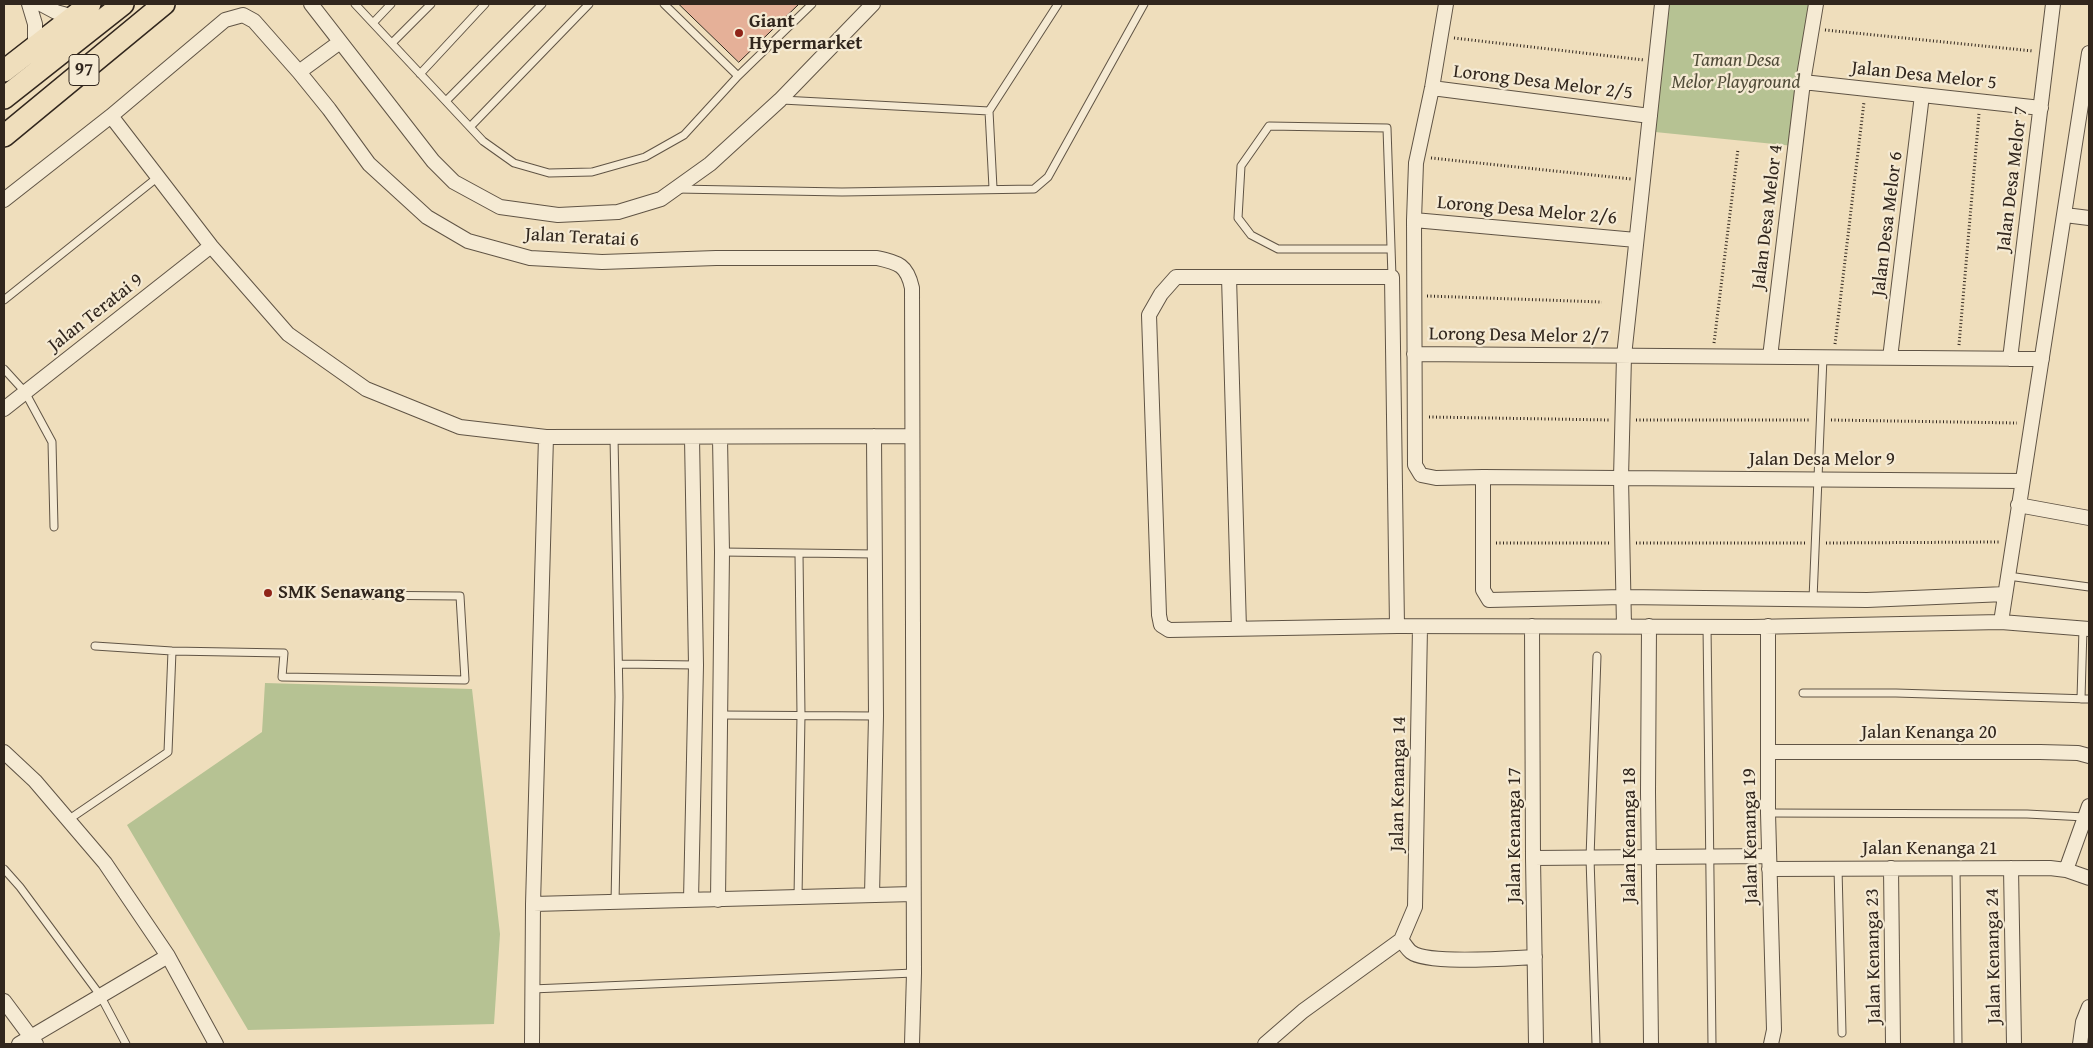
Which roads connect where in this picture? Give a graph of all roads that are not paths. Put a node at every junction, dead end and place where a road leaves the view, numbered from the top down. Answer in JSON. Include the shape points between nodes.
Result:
{"nodes":[{"id":1,"x":29,"y":4,"type":"edge"},
{"id":2,"x":41,"y":4,"type":"edge"},
{"id":3,"x":123,"y":4,"type":"edge"},
{"id":4,"x":164,"y":4,"type":"edge"},
{"id":5,"x":311,"y":4,"type":"edge"},
{"id":6,"x":355,"y":4,"type":"edge"},
{"id":7,"x":391,"y":4,"type":"edge"},
{"id":8,"x":431,"y":4,"type":"edge"},
{"id":9,"x":485,"y":4,"type":"edge"},
{"id":10,"x":542,"y":4,"type":"edge"},
{"id":11,"x":589,"y":4,"type":"edge"},
{"id":12,"x":664,"y":4,"type":"edge"},
{"id":13,"x":812,"y":4,"type":"edge"},
{"id":14,"x":873,"y":4,"type":"edge"},
{"id":15,"x":1058,"y":4,"type":"edge"},
{"id":16,"x":1144,"y":4,"type":"edge"},
{"id":17,"x":1446,"y":4,"type":"edge"},
{"id":18,"x":1662,"y":4,"type":"edge"},
{"id":19,"x":1816,"y":4,"type":"edge"},
{"id":20,"x":2053,"y":4,"type":"edge"},
{"id":21,"x":82,"y":10,"type":"edge"},
{"id":22,"x":373,"y":22,"type":"junction"},
{"id":23,"x":340,"y":42,"type":"junction"},
{"id":24,"x":392,"y":43,"type":"junction"},
{"id":25,"x":36,"y":46,"type":"junction"},
{"id":26,"x":2089,"y":53,"type":"edge"},
{"id":27,"x":4,"y":71,"type":"edge"},
{"id":28,"x":299,"y":72,"type":"junction"},
{"id":29,"x":420,"y":74,"type":"junction"},
{"id":30,"x":738,"y":76,"type":"junction"},
{"id":31,"x":1803,"y":82,"type":"junction"},
{"id":32,"x":2087,"y":83,"type":"edge"},
{"id":33,"x":1432,"y":88,"type":"junction"},
{"id":34,"x":1922,"y":95,"type":"junction"},
{"id":35,"x":4,"y":98,"type":"edge"},
{"id":36,"x":780,"y":100,"type":"junction"},
{"id":37,"x":446,"y":101,"type":"junction"},
{"id":38,"x":2041,"y":108,"type":"junction"},
{"id":39,"x":989,"y":111,"type":"junction"},
{"id":40,"x":111,"y":116,"type":"junction"},
{"id":41,"x":1650,"y":116,"type":"junction"},
{"id":42,"x":470,"y":127,"type":"junction"},
{"id":43,"x":4,"y":136,"type":"edge"},
{"id":44,"x":158,"y":177,"type":"junction"},
{"id":45,"x":993,"y":188,"type":"junction"},
{"id":46,"x":674,"y":190,"type":"junction"},
{"id":47,"x":4,"y":200,"type":"edge"},
{"id":48,"x":2065,"y":215,"type":"junction"},
{"id":49,"x":2089,"y":218,"type":"edge"},
{"id":50,"x":1414,"y":220,"type":"junction"},
{"id":51,"x":1636,"y":240,"type":"junction"},
{"id":52,"x":211,"y":246,"type":"junction"},
{"id":53,"x":1391,"y":248,"type":"junction"},
{"id":54,"x":1229,"y":277,"type":"junction"},
{"id":55,"x":1392,"y":277,"type":"junction"},
{"id":56,"x":4,"y":300,"type":"edge"},
{"id":57,"x":1414,"y":354,"type":"junction"},
{"id":58,"x":1624,"y":356,"type":"junction"},
{"id":59,"x":1770,"y":357,"type":"junction"},
{"id":60,"x":1828,"y":357,"type":"junction"},
{"id":61,"x":1890,"y":358,"type":"junction"},
{"id":62,"x":2010,"y":359,"type":"junction"},
{"id":63,"x":2042,"y":359,"type":"junction"},
{"id":64,"x":4,"y":369,"type":"edge"},
{"id":65,"x":25,"y":392,"type":"junction"},
{"id":66,"x":4,"y":409,"type":"edge"},
{"id":67,"x":874,"y":436,"type":"junction"},
{"id":68,"x":912,"y":436,"type":"junction"},
{"id":69,"x":614,"y":437,"type":"junction"},
{"id":70,"x":546,"y":438,"type":"junction"},
{"id":71,"x":692,"y":438,"type":"junction"},
{"id":72,"x":720,"y":438,"type":"junction"},
{"id":73,"x":1483,"y":477,"type":"junction"},
{"id":74,"x":1621,"y":478,"type":"junction"},
{"id":75,"x":1817,"y":479,"type":"junction"},
{"id":76,"x":2022,"y":481,"type":"junction"},
{"id":77,"x":2018,"y":505,"type":"junction"},
{"id":78,"x":2089,"y":518,"type":"edge"},
{"id":79,"x":54,"y":527,"type":"dead end"},
{"id":80,"x":722,"y":552,"type":"junction"},
{"id":81,"x":798,"y":554,"type":"junction"},
{"id":82,"x":875,"y":554,"type":"junction"},
{"id":83,"x":2008,"y":576,"type":"junction"},
{"id":84,"x":2089,"y":587,"type":"edge"},
{"id":85,"x":2005,"y":594,"type":"junction"},
{"id":86,"x":349,"y":595,"type":"dead end"},
{"id":87,"x":1624,"y":597,"type":"junction"},
{"id":88,"x":1813,"y":599,"type":"junction"},
{"id":89,"x":2001,"y":622,"type":"junction"},
{"id":90,"x":1397,"y":626,"type":"junction"},
{"id":91,"x":1532,"y":626,"type":"junction"},
{"id":92,"x":1624,"y":626,"type":"junction"},
{"id":93,"x":1649,"y":626,"type":"junction"},
{"id":94,"x":1707,"y":626,"type":"junction"},
{"id":95,"x":1768,"y":626,"type":"junction"},
{"id":96,"x":1420,"y":627,"type":"junction"},
{"id":97,"x":1239,"y":629,"type":"junction"},
{"id":98,"x":2086,"y":629,"type":"edge"},
{"id":99,"x":95,"y":646,"type":"dead end"},
{"id":100,"x":172,"y":651,"type":"junction"},
{"id":101,"x":1597,"y":656,"type":"dead end"},
{"id":102,"x":619,"y":664,"type":"junction"},
{"id":103,"x":696,"y":665,"type":"junction"},
{"id":104,"x":1803,"y":693,"type":"dead end"},
{"id":105,"x":2081,"y":699,"type":"junction"},
{"id":106,"x":2089,"y":699,"type":"edge"},
{"id":107,"x":719,"y":715,"type":"junction"},
{"id":108,"x":802,"y":715,"type":"junction"},
{"id":109,"x":876,"y":716,"type":"junction"},
{"id":110,"x":4,"y":752,"type":"edge"},
{"id":111,"x":1768,"y":752,"type":"junction"},
{"id":112,"x":2089,"y":756,"type":"edge"},
{"id":113,"x":2087,"y":812,"type":"edge"},
{"id":114,"x":1768,"y":813,"type":"junction"},
{"id":115,"x":68,"y":820,"type":"junction"},
{"id":116,"x":1649,"y":857,"type":"junction"},
{"id":117,"x":1710,"y":857,"type":"junction"},
{"id":118,"x":1533,"y":858,"type":"junction"},
{"id":119,"x":1590,"y":858,"type":"junction"},
{"id":120,"x":1769,"y":863,"type":"junction"},
{"id":121,"x":1838,"y":868,"type":"junction"},
{"id":122,"x":1891,"y":868,"type":"junction"},
{"id":123,"x":1956,"y":868,"type":"junction"},
{"id":124,"x":2011,"y":868,"type":"junction"},
{"id":125,"x":4,"y":869,"type":"edge"},
{"id":126,"x":2066,"y":870,"type":"junction"},
{"id":127,"x":2089,"y":878,"type":"edge"},
{"id":128,"x":913,"y":894,"type":"junction"},
{"id":129,"x":872,"y":895,"type":"junction"},
{"id":130,"x":798,"y":897,"type":"junction"},
{"id":131,"x":691,"y":900,"type":"junction"},
{"id":132,"x":718,"y":900,"type":"junction"},
{"id":133,"x":615,"y":903,"type":"junction"},
{"id":134,"x":533,"y":904,"type":"junction"},
{"id":135,"x":1401,"y":940,"type":"junction"},
{"id":136,"x":168,"y":956,"type":"junction"},
{"id":137,"x":1535,"y":957,"type":"junction"},
{"id":138,"x":914,"y":973,"type":"junction"},
{"id":139,"x":532,"y":988,"type":"junction"},
{"id":140,"x":100,"y":995,"type":"junction"},
{"id":141,"x":4,"y":1001,"type":"edge"},
{"id":142,"x":2089,"y":1007,"type":"edge"},
{"id":143,"x":1842,"y":1033,"type":"dead end"},
{"id":144,"x":34,"y":1041,"type":"edge"},
{"id":145,"x":19,"y":1044,"type":"edge"},
{"id":146,"x":126,"y":1044,"type":"edge"},
{"id":147,"x":216,"y":1044,"type":"edge"},
{"id":148,"x":532,"y":1044,"type":"edge"},
{"id":149,"x":912,"y":1044,"type":"edge"},
{"id":150,"x":1265,"y":1044,"type":"edge"},
{"id":151,"x":1536,"y":1044,"type":"edge"},
{"id":152,"x":1596,"y":1044,"type":"edge"},
{"id":153,"x":1651,"y":1044,"type":"edge"},
{"id":154,"x":1712,"y":1044,"type":"edge"},
{"id":155,"x":1770,"y":1044,"type":"edge"},
{"id":156,"x":1893,"y":1044,"type":"edge"},
{"id":157,"x":1958,"y":1044,"type":"edge"},
{"id":158,"x":2014,"y":1044,"type":"edge"},
{"id":159,"x":2080,"y":1044,"type":"edge"}],
"edges":[{"from":1,"to":25,"type":"street","via":[[35,24]]},
{"from":2,"to":21,"type":"street","via":[[56,12]]},
{"from":3,"to":35,"type":"main road","number":"97"},
{"from":4,"to":43,"type":"main road","number":"97"},
{"from":5,"to":23,"type":"street"},
{"from":6,"to":22,"type":"lane"},
{"from":7,"to":22,"type":"lane"},
{"from":8,"to":24,"type":"lane"},
{"from":9,"to":29,"type":"lane"},
{"from":10,"to":37,"type":"lane"},
{"from":11,"to":42,"type":"lane"},
{"from":12,"to":30,"type":"lane"},
{"from":13,"to":30,"type":"lane"},
{"from":14,"to":36,"type":"street"},
{"from":15,"to":39,"type":"lane"},
{"from":16,"to":45,"type":"lane","via":[[1048,177],[1034,189]]},
{"from":17,"to":33,"type":"street"},
{"from":18,"to":41,"type":"street"},
{"from":19,"to":31,"type":"street","name":"Jalan Desa Melor 4"},
{"from":20,"to":38,"type":"street","name":"Jalan Desa Melor 7"},
{"from":21,"to":25,"type":"main road"},
{"from":22,"to":24,"type":"lane"},
{"from":23,"to":28,"type":"street"},
{"from":23,"to":46,"type":"street","via":[[433,161],[454,182],[500,207],[558,215],[618,212],[660,199]]},
{"from":24,"to":29,"type":"lane"},
{"from":25,"to":27,"type":"main road"},
{"from":26,"to":32,"type":"street"},
{"from":28,"to":40,"type":"street","name":"Jalan Teratai 6","via":[[254,22],[243,15],[225,20]]},
{"from":28,"to":68,"type":"street","name":"Jalan Teratai 6","via":[[369,164],[427,217],[468,241],[530,258],[602,262],[716,258],[877,258],[896,262],[909,273],[912,288]]},
{"from":29,"to":37,"type":"lane"},
{"from":30,"to":42,"type":"lane","via":[[684,135],[645,157],[592,172],[549,173],[514,163],[483,141]]},
{"from":31,"to":34,"type":"street","name":"Jalan Desa Melor 5"},
{"from":31,"to":59,"type":"street","name":"Jalan Desa Melor 4"},
{"from":32,"to":48,"type":"street"},
{"from":33,"to":41,"type":"street","name":"Lorong Desa Melor 2/5"},
{"from":33,"to":50,"type":"street","via":[[1418,156]]},
{"from":34,"to":38,"type":"street","name":"Jalan Desa Melor 5"},
{"from":34,"to":61,"type":"street","name":"Jalan Desa Melor 6"},
{"from":36,"to":39,"type":"lane"},
{"from":36,"to":46,"type":"street","via":[[710,164]]},
{"from":37,"to":42,"type":"lane"},
{"from":38,"to":62,"type":"street","name":"Jalan Desa Melor 7"},
{"from":39,"to":45,"type":"lane"},
{"from":40,"to":44,"type":"street"},
{"from":40,"to":47,"type":"street"},
{"from":41,"to":51,"type":"street"},
{"from":44,"to":52,"type":"street"},
{"from":44,"to":56,"type":"lane"},
{"from":45,"to":46,"type":"lane","via":[[842,192]]},
{"from":48,"to":49,"type":"street"},
{"from":48,"to":63,"type":"street"},
{"from":50,"to":51,"type":"street","name":"Lorong Desa Melor 2/6"},
{"from":50,"to":57,"type":"street"},
{"from":51,"to":58,"type":"street"},
{"from":52,"to":65,"type":"street","name":"Jalan Teratai 9"},
{"from":52,"to":70,"type":"street","via":[[288,334],[366,389],[460,427]]},
{"from":53,"to":53,"type":"lane","via":[[1387,128],[1268,126],[1241,166],[1238,218],[1251,235],[1278,249]]},
{"from":53,"to":55,"type":"lane"},
{"from":54,"to":55,"type":"street"},
{"from":54,"to":97,"type":"street"},
{"from":54,"to":97,"type":"street","via":[[1176,277],[1161,294],[1150,315],[1150,325],[1161,625],[1169,630]]},
{"from":55,"to":90,"type":"street"},
{"from":57,"to":58,"type":"street","name":"Lorong Desa Melor 2/7"},
{"from":57,"to":73,"type":"street","name":"Jalan Desa Melor 9","via":[[1415,465],[1421,475],[1436,478]]},
{"from":58,"to":59,"type":"street","name":"Lorong Desa Melor 2/7"},
{"from":58,"to":74,"type":"street"},
{"from":59,"to":60,"type":"street","name":"Lorong Desa Melor 2/7"},
{"from":60,"to":61,"type":"street","name":"Lorong Desa Melor 2/7"},
{"from":60,"to":75,"type":"lane"},
{"from":61,"to":62,"type":"street","name":"Lorong Desa Melor 2/7"},
{"from":62,"to":63,"type":"street","name":"Lorong Desa Melor 2/7"},
{"from":63,"to":76,"type":"street"},
{"from":64,"to":65,"type":"lane"},
{"from":65,"to":66,"type":"street","name":"Jalan Teratai 9"},
{"from":65,"to":79,"type":"lane","via":[[52,442]]},
{"from":67,"to":68,"type":"street"},
{"from":67,"to":72,"type":"street"},
{"from":67,"to":82,"type":"street"},
{"from":68,"to":128,"type":"street"},
{"from":69,"to":70,"type":"street"},
{"from":69,"to":71,"type":"street"},
{"from":69,"to":102,"type":"lane"},
{"from":70,"to":134,"type":"street"},
{"from":71,"to":72,"type":"street"},
{"from":71,"to":103,"type":"street"},
{"from":72,"to":80,"type":"street"},
{"from":73,"to":74,"type":"street","name":"Jalan Desa Melor 9"},
{"from":73,"to":87,"type":"street","via":[[1483,590],[1489,600]]},
{"from":74,"to":75,"type":"street","name":"Jalan Desa Melor 9"},
{"from":74,"to":87,"type":"street"},
{"from":75,"to":76,"type":"street","name":"Jalan Desa Melor 9"},
{"from":75,"to":88,"type":"lane"},
{"from":76,"to":77,"type":"street"},
{"from":77,"to":78,"type":"street"},
{"from":77,"to":83,"type":"street"},
{"from":80,"to":81,"type":"lane"},
{"from":80,"to":107,"type":"street"},
{"from":81,"to":82,"type":"lane"},
{"from":81,"to":108,"type":"lane"},
{"from":82,"to":109,"type":"street"},
{"from":83,"to":84,"type":"lane"},
{"from":83,"to":85,"type":"street"},
{"from":85,"to":88,"type":"street"},
{"from":85,"to":89,"type":"street"},
{"from":86,"to":100,"type":"lane","via":[[460,596],[466,680],[282,677],[284,653]]},
{"from":87,"to":88,"type":"street"},
{"from":87,"to":92,"type":"street"},
{"from":89,"to":95,"type":"street"},
{"from":89,"to":98,"type":"street"},
{"from":90,"to":96,"type":"street"},
{"from":90,"to":97,"type":"street"},
{"from":91,"to":92,"type":"street"},
{"from":91,"to":96,"type":"street"},
{"from":91,"to":118,"type":"street","name":"Jalan Kenanga 17"},
{"from":92,"to":93,"type":"street"},
{"from":93,"to":94,"type":"street"},
{"from":93,"to":116,"type":"street","name":"Jalan Kenanga 18"},
{"from":94,"to":95,"type":"street"},
{"from":94,"to":117,"type":"lane"},
{"from":95,"to":111,"type":"street","name":"Jalan Kenanga 19"},
{"from":96,"to":135,"type":"street","name":"Jalan Kenanga 14","via":[[1415,908]]},
{"from":98,"to":105,"type":"lane"},
{"from":99,"to":100,"type":"lane"},
{"from":100,"to":115,"type":"lane","via":[[168,752]]},
{"from":101,"to":119,"type":"lane"},
{"from":102,"to":103,"type":"lane"},
{"from":102,"to":133,"type":"lane"},
{"from":103,"to":131,"type":"street"},
{"from":104,"to":105,"type":"lane"},
{"from":105,"to":106,"type":"lane"},
{"from":107,"to":108,"type":"lane"},
{"from":107,"to":132,"type":"street"},
{"from":108,"to":109,"type":"lane"},
{"from":108,"to":130,"type":"lane"},
{"from":109,"to":129,"type":"street"},
{"from":110,"to":115,"type":"street","via":[[36,780]]},
{"from":111,"to":112,"type":"street","name":"Jalan Kenanga 20","via":[[2040,752]]},
{"from":111,"to":114,"type":"street","name":"Jalan Kenanga 19"},
{"from":113,"to":114,"type":"lane"},
{"from":113,"to":126,"type":"street"},
{"from":114,"to":120,"type":"street","name":"Jalan Kenanga 19"},
{"from":115,"to":136,"type":"street","via":[[105,863]]},
{"from":116,"to":117,"type":"street","name":"Jalan Kenanga 21"},
{"from":116,"to":119,"type":"street","name":"Jalan Kenanga 21"},
{"from":116,"to":153,"type":"street","name":"Jalan Kenanga 18"},
{"from":117,"to":120,"type":"street","name":"Jalan Kenanga 21"},
{"from":117,"to":154,"type":"lane"},
{"from":118,"to":119,"type":"street","name":"Jalan Kenanga 21"},
{"from":118,"to":137,"type":"street","name":"Jalan Kenanga 17"},
{"from":119,"to":152,"type":"lane"},
{"from":120,"to":121,"type":"street","name":"Jalan Kenanga 21"},
{"from":120,"to":155,"type":"street","name":"Jalan Kenanga 19","via":[[1774,1030]]},
{"from":121,"to":122,"type":"street","name":"Jalan Kenanga 21"},
{"from":121,"to":143,"type":"lane"},
{"from":122,"to":123,"type":"street","name":"Jalan Kenanga 21"},
{"from":122,"to":156,"type":"street","name":"Jalan Kenanga 23"},
{"from":123,"to":124,"type":"street","name":"Jalan Kenanga 21"},
{"from":123,"to":157,"type":"lane"},
{"from":124,"to":126,"type":"street","name":"Jalan Kenanga 21"},
{"from":124,"to":158,"type":"street","name":"Jalan Kenanga 24"},
{"from":125,"to":140,"type":"lane"},
{"from":126,"to":127,"type":"street","name":"Jalan Kenanga 21"},
{"from":128,"to":129,"type":"street"},
{"from":128,"to":138,"type":"street"},
{"from":129,"to":130,"type":"street"},
{"from":130,"to":132,"type":"street"},
{"from":131,"to":132,"type":"street"},
{"from":131,"to":133,"type":"street"},
{"from":133,"to":134,"type":"street"},
{"from":134,"to":139,"type":"street"},
{"from":135,"to":137,"type":"street","via":[[1412,952],[1428,957]]},
{"from":135,"to":150,"type":"street","via":[[1303,1011]]},
{"from":136,"to":140,"type":"street"},
{"from":136,"to":147,"type":"street"},
{"from":137,"to":151,"type":"street","name":"Jalan Kenanga 17"},
{"from":138,"to":139,"type":"lane"},
{"from":138,"to":149,"type":"street"},
{"from":139,"to":148,"type":"street"},
{"from":140,"to":144,"type":"street"},
{"from":140,"to":146,"type":"lane"},
{"from":141,"to":144,"type":"street"},
{"from":142,"to":159,"type":"street"},
{"from":144,"to":145,"type":"street"}]}
